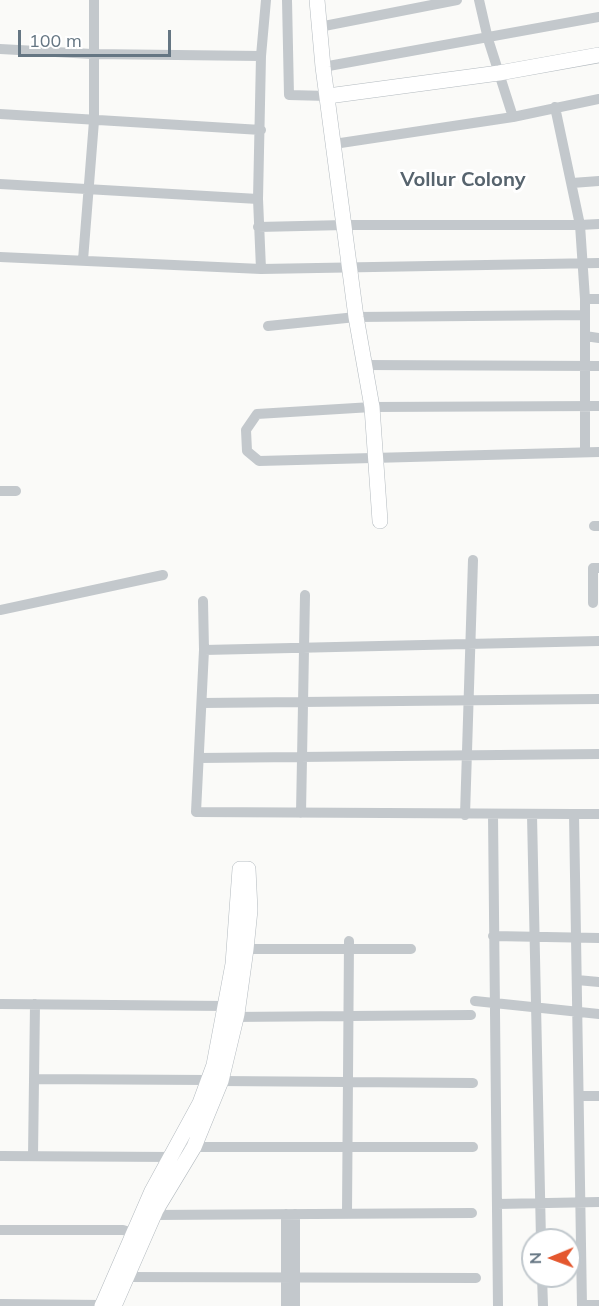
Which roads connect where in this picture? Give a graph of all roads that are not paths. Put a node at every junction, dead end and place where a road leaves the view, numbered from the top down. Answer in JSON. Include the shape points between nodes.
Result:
{"nodes":[{"id":1,"x":93,"y":0,"type":"edge"},
{"id":2,"x":266,"y":0,"type":"edge"},
{"id":3,"x":287,"y":0,"type":"edge"},
{"id":4,"x":317,"y":0,"type":"edge"},
{"id":5,"x":457,"y":0,"type":"edge"},
{"id":6,"x":479,"y":0,"type":"edge"},
{"id":7,"x":599,"y":17,"type":"edge"},
{"id":8,"x":319,"y":27,"type":"junction"},
{"id":9,"x":488,"y":39,"type":"junction"},
{"id":10,"x":0,"y":49,"type":"edge"},
{"id":11,"x":92,"y":54,"type":"junction"},
{"id":12,"x":599,"y":55,"type":"edge"},
{"id":13,"x":261,"y":57,"type":"junction"},
{"id":14,"x":323,"y":67,"type":"junction"},
{"id":15,"x":499,"y":73,"type":"junction"},
{"id":16,"x":328,"y":96,"type":"junction"},
{"id":17,"x":599,"y":99,"type":"edge"},
{"id":18,"x":555,"y":107,"type":"junction"},
{"id":19,"x":0,"y":114,"type":"edge"},
{"id":20,"x":513,"y":117,"type":"junction"},
{"id":21,"x":94,"y":121,"type":"junction"},
{"id":22,"x":261,"y":130,"type":"junction"},
{"id":23,"x":334,"y":144,"type":"junction"},
{"id":24,"x":599,"y":181,"type":"edge"},
{"id":25,"x":572,"y":183,"type":"junction"},
{"id":26,"x":0,"y":184,"type":"edge"},
{"id":27,"x":88,"y":190,"type":"junction"},
{"id":28,"x":258,"y":199,"type":"junction"},
{"id":29,"x":599,"y":224,"type":"edge"},
{"id":30,"x":345,"y":225,"type":"junction"},
{"id":31,"x":580,"y":225,"type":"junction"},
{"id":32,"x":258,"y":227,"type":"junction"},
{"id":33,"x":0,"y":257,"type":"edge"},
{"id":34,"x":83,"y":260,"type":"junction"},
{"id":35,"x":599,"y":262,"type":"edge"},
{"id":36,"x":583,"y":263,"type":"junction"},
{"id":37,"x":352,"y":267,"type":"junction"},
{"id":38,"x":261,"y":269,"type":"junction"},
{"id":39,"x":585,"y":299,"type":"junction"},
{"id":40,"x":599,"y":299,"type":"edge"},
{"id":41,"x":585,"y":315,"type":"junction"},
{"id":42,"x":356,"y":317,"type":"junction"},
{"id":43,"x":268,"y":326,"type":"dead end"},
{"id":44,"x":585,"y":336,"type":"junction"},
{"id":45,"x":599,"y":338,"type":"edge"},
{"id":46,"x":365,"y":365,"type":"junction"},
{"id":47,"x":586,"y":365,"type":"junction"},
{"id":48,"x":599,"y":366,"type":"edge"},
{"id":49,"x":585,"y":406,"type":"junction"},
{"id":50,"x":599,"y":406,"type":"edge"},
{"id":51,"x":372,"y":407,"type":"junction"},
{"id":52,"x":585,"y":452,"type":"junction"},
{"id":53,"x":599,"y":452,"type":"edge"},
{"id":54,"x":374,"y":457,"type":"junction"},
{"id":55,"x":0,"y":491,"type":"edge"},
{"id":56,"x":16,"y":491,"type":"dead end"},
{"id":57,"x":380,"y":521,"type":"dead end"},
{"id":58,"x":473,"y":560,"type":"dead end"},
{"id":59,"x":599,"y":568,"type":"edge"},
{"id":60,"x":163,"y":575,"type":"dead end"},
{"id":61,"x":305,"y":595,"type":"dead end"},
{"id":62,"x":203,"y":601,"type":"dead end"},
{"id":63,"x":595,"y":606,"type":"edge"},
{"id":64,"x":0,"y":610,"type":"edge"},
{"id":65,"x":599,"y":641,"type":"edge"},
{"id":66,"x":469,"y":643,"type":"junction"},
{"id":67,"x":305,"y":647,"type":"junction"},
{"id":68,"x":204,"y":650,"type":"junction"},
{"id":69,"x":599,"y":699,"type":"edge"},
{"id":70,"x":468,"y":700,"type":"junction"},
{"id":71,"x":305,"y":702,"type":"junction"},
{"id":72,"x":201,"y":703,"type":"junction"},
{"id":73,"x":599,"y":754,"type":"edge"},
{"id":74,"x":466,"y":756,"type":"junction"},
{"id":75,"x":303,"y":757,"type":"junction"},
{"id":76,"x":199,"y":758,"type":"junction"},
{"id":77,"x":301,"y":813,"type":"junction"},
{"id":78,"x":532,"y":814,"type":"junction"},
{"id":79,"x":574,"y":814,"type":"junction"},
{"id":80,"x":599,"y":814,"type":"edge"},
{"id":81,"x":465,"y":815,"type":"junction"},
{"id":82,"x":493,"y":815,"type":"junction"},
{"id":83,"x":493,"y":936,"type":"junction"},
{"id":84,"x":534,"y":937,"type":"junction"},
{"id":85,"x":576,"y":937,"type":"junction"},
{"id":86,"x":599,"y":938,"type":"edge"},
{"id":87,"x":349,"y":945,"type":"junction"},
{"id":88,"x":246,"y":949,"type":"junction"},
{"id":89,"x":411,"y":949,"type":"dead end"},
{"id":90,"x":577,"y":980,"type":"junction"},
{"id":91,"x":599,"y":982,"type":"edge"},
{"id":92,"x":476,"y":1001,"type":"dead end"},
{"id":93,"x":494,"y":1003,"type":"junction"},
{"id":94,"x":0,"y":1004,"type":"edge"},
{"id":95,"x":35,"y":1004,"type":"junction"},
{"id":96,"x":537,"y":1008,"type":"junction"},
{"id":97,"x":578,"y":1012,"type":"junction"},
{"id":98,"x":229,"y":1013,"type":"junction"},
{"id":99,"x":599,"y":1014,"type":"edge"},
{"id":100,"x":471,"y":1015,"type":"dead end"},
{"id":101,"x":348,"y":1016,"type":"junction"},
{"id":102,"x":34,"y":1079,"type":"junction"},
{"id":103,"x":215,"y":1081,"type":"junction"},
{"id":104,"x":348,"y":1082,"type":"junction"},
{"id":105,"x":473,"y":1083,"type":"dead end"},
{"id":106,"x":579,"y":1096,"type":"junction"},
{"id":107,"x":599,"y":1096,"type":"edge"},
{"id":108,"x":188,"y":1144,"type":"junction"},
{"id":109,"x":347,"y":1147,"type":"junction"},
{"id":110,"x":473,"y":1147,"type":"dead end"},
{"id":111,"x":0,"y":1156,"type":"edge"},
{"id":112,"x":33,"y":1156,"type":"junction"},
{"id":113,"x":172,"y":1157,"type":"junction"},
{"id":114,"x":599,"y":1202,"type":"edge"},
{"id":115,"x":540,"y":1203,"type":"junction"},
{"id":116,"x":580,"y":1203,"type":"junction"},
{"id":117,"x":497,"y":1204,"type":"junction"},
{"id":118,"x":347,"y":1213,"type":"junction"},
{"id":119,"x":472,"y":1213,"type":"dead end"},
{"id":120,"x":290,"y":1214,"type":"junction"},
{"id":121,"x":154,"y":1215,"type":"junction"},
{"id":122,"x":541,"y":1228,"type":"edge"},
{"id":123,"x":0,"y":1230,"type":"edge"},
{"id":124,"x":139,"y":1234,"type":"junction"},
{"id":125,"x":126,"y":1277,"type":"junction"},
{"id":126,"x":476,"y":1278,"type":"dead end"},
{"id":127,"x":290,"y":1279,"type":"junction"},
{"id":128,"x":542,"y":1288,"type":"edge"},
{"id":129,"x":0,"y":1304,"type":"edge"},
{"id":130,"x":599,"y":1305,"type":"edge"},
{"id":131,"x":106,"y":1306,"type":"edge"},
{"id":132,"x":286,"y":1306,"type":"edge"},
{"id":133,"x":295,"y":1306,"type":"edge"},
{"id":134,"x":498,"y":1306,"type":"edge"},
{"id":135,"x":543,"y":1306,"type":"edge"},
{"id":136,"x":582,"y":1306,"type":"edge"}],
"edges":[{"from":1,"to":11,"type":"street"},
{"from":2,"to":13,"type":"street"},
{"from":3,"to":16,"type":"street","via":[[289,95]]},
{"from":4,"to":8,"type":"street"},
{"from":5,"to":8,"type":"street"},
{"from":6,"to":9,"type":"street"},
{"from":7,"to":9,"type":"street"},
{"from":8,"to":14,"type":"street"},
{"from":9,"to":14,"type":"street"},
{"from":9,"to":15,"type":"street"},
{"from":10,"to":11,"type":"street"},
{"from":11,"to":13,"type":"street"},
{"from":11,"to":21,"type":"street"},
{"from":12,"to":15,"type":"street"},
{"from":13,"to":22,"type":"street"},
{"from":14,"to":16,"type":"street"},
{"from":15,"to":16,"type":"street"},
{"from":15,"to":20,"type":"street"},
{"from":16,"to":23,"type":"street"},
{"from":17,"to":18,"type":"street"},
{"from":18,"to":20,"type":"street"},
{"from":18,"to":25,"type":"street"},
{"from":19,"to":21,"type":"street"},
{"from":20,"to":23,"type":"street"},
{"from":21,"to":22,"type":"street"},
{"from":21,"to":27,"type":"street"},
{"from":22,"to":28,"type":"street"},
{"from":23,"to":30,"type":"street"},
{"from":24,"to":25,"type":"street"},
{"from":25,"to":31,"type":"street"},
{"from":26,"to":27,"type":"street"},
{"from":27,"to":28,"type":"street"},
{"from":27,"to":34,"type":"street"},
{"from":28,"to":32,"type":"street"},
{"from":29,"to":31,"type":"street"},
{"from":30,"to":31,"type":"street"},
{"from":30,"to":32,"type":"street"},
{"from":30,"to":37,"type":"street"},
{"from":31,"to":36,"type":"street"},
{"from":32,"to":38,"type":"street"},
{"from":33,"to":34,"type":"street"},
{"from":34,"to":38,"type":"street"},
{"from":35,"to":36,"type":"street"},
{"from":36,"to":37,"type":"street"},
{"from":36,"to":39,"type":"street"},
{"from":37,"to":38,"type":"street"},
{"from":37,"to":42,"type":"street"},
{"from":39,"to":40,"type":"street"},
{"from":39,"to":41,"type":"street"},
{"from":41,"to":42,"type":"street"},
{"from":41,"to":44,"type":"street"},
{"from":42,"to":43,"type":"street"},
{"from":42,"to":46,"type":"street"},
{"from":44,"to":45,"type":"street"},
{"from":44,"to":47,"type":"street"},
{"from":46,"to":47,"type":"street"},
{"from":46,"to":51,"type":"street"},
{"from":47,"to":48,"type":"street"},
{"from":47,"to":49,"type":"street"},
{"from":49,"to":50,"type":"street"},
{"from":49,"to":51,"type":"street"},
{"from":49,"to":52,"type":"street"},
{"from":51,"to":54,"type":"street"},
{"from":51,"to":54,"type":"street","via":[[257,414],[246,430],[247,451],[259,461]]},
{"from":52,"to":53,"type":"street"},
{"from":52,"to":54,"type":"street"},
{"from":54,"to":57,"type":"street"},
{"from":55,"to":56,"type":"street"},
{"from":58,"to":66,"type":"street"},
{"from":59,"to":63,"type":"street","via":[[593,568]]},
{"from":60,"to":64,"type":"street"},
{"from":61,"to":67,"type":"street"},
{"from":62,"to":68,"type":"street"},
{"from":65,"to":66,"type":"street"},
{"from":66,"to":67,"type":"street"},
{"from":66,"to":70,"type":"street"},
{"from":67,"to":68,"type":"street"},
{"from":67,"to":71,"type":"street"},
{"from":68,"to":72,"type":"street"},
{"from":69,"to":70,"type":"street"},
{"from":70,"to":71,"type":"street"},
{"from":70,"to":74,"type":"street"},
{"from":71,"to":72,"type":"street"},
{"from":71,"to":75,"type":"street"},
{"from":72,"to":76,"type":"street"},
{"from":73,"to":74,"type":"street"},
{"from":74,"to":75,"type":"street"},
{"from":74,"to":81,"type":"street"},
{"from":75,"to":76,"type":"street"},
{"from":75,"to":77,"type":"street"},
{"from":76,"to":77,"type":"street","via":[[196,812]]},
{"from":77,"to":81,"type":"street"},
{"from":78,"to":79,"type":"street"},
{"from":78,"to":82,"type":"street"},
{"from":78,"to":84,"type":"street"},
{"from":79,"to":80,"type":"street"},
{"from":79,"to":85,"type":"street"},
{"from":81,"to":82,"type":"street"},
{"from":82,"to":83,"type":"street"},
{"from":83,"to":84,"type":"street"},
{"from":83,"to":93,"type":"street"},
{"from":84,"to":85,"type":"street"},
{"from":84,"to":96,"type":"street"},
{"from":85,"to":86,"type":"street"},
{"from":85,"to":90,"type":"street"},
{"from":87,"to":88,"type":"street"},
{"from":87,"to":89,"type":"street"},
{"from":87,"to":101,"type":"street"},
{"from":88,"to":98,"type":"street"},
{"from":88,"to":98,"type":"street","via":[[250,910],[248,869],[240,870]]},
{"from":90,"to":91,"type":"street"},
{"from":90,"to":97,"type":"street"},
{"from":92,"to":93,"type":"street"},
{"from":93,"to":96,"type":"street"},
{"from":93,"to":117,"type":"street"},
{"from":94,"to":95,"type":"street"},
{"from":95,"to":98,"type":"street"},
{"from":95,"to":102,"type":"street"},
{"from":96,"to":97,"type":"street"},
{"from":96,"to":115,"type":"street"},
{"from":97,"to":99,"type":"street"},
{"from":97,"to":106,"type":"street"},
{"from":98,"to":101,"type":"street"},
{"from":98,"to":103,"type":"street"},
{"from":100,"to":101,"type":"street"},
{"from":101,"to":104,"type":"street"},
{"from":102,"to":103,"type":"street"},
{"from":102,"to":112,"type":"street"},
{"from":103,"to":104,"type":"street"},
{"from":103,"to":108,"type":"street"},
{"from":104,"to":105,"type":"street"},
{"from":104,"to":109,"type":"street"},
{"from":106,"to":107,"type":"street"},
{"from":106,"to":116,"type":"street"},
{"from":108,"to":109,"type":"street"},
{"from":108,"to":113,"type":"street"},
{"from":108,"to":121,"type":"street"},
{"from":109,"to":110,"type":"street"},
{"from":109,"to":118,"type":"street"},
{"from":111,"to":112,"type":"street"},
{"from":112,"to":113,"type":"street"},
{"from":113,"to":124,"type":"street"},
{"from":114,"to":116,"type":"street"},
{"from":115,"to":116,"type":"street"},
{"from":115,"to":117,"type":"street"},
{"from":115,"to":122,"type":"street"},
{"from":116,"to":136,"type":"street"},
{"from":117,"to":134,"type":"street"},
{"from":118,"to":119,"type":"street"},
{"from":118,"to":120,"type":"street"},
{"from":120,"to":121,"type":"street"},
{"from":120,"to":127,"type":"street"},
{"from":121,"to":124,"type":"street"},
{"from":123,"to":124,"type":"street"},
{"from":124,"to":125,"type":"street"},
{"from":124,"to":131,"type":"street"},
{"from":125,"to":127,"type":"street"},
{"from":125,"to":131,"type":"street"},
{"from":126,"to":127,"type":"street"},
{"from":127,"to":132,"type":"street"},
{"from":127,"to":133,"type":"street"},
{"from":128,"to":135,"type":"street"},
{"from":129,"to":131,"type":"street"},
{"from":130,"to":136,"type":"street"}]}
